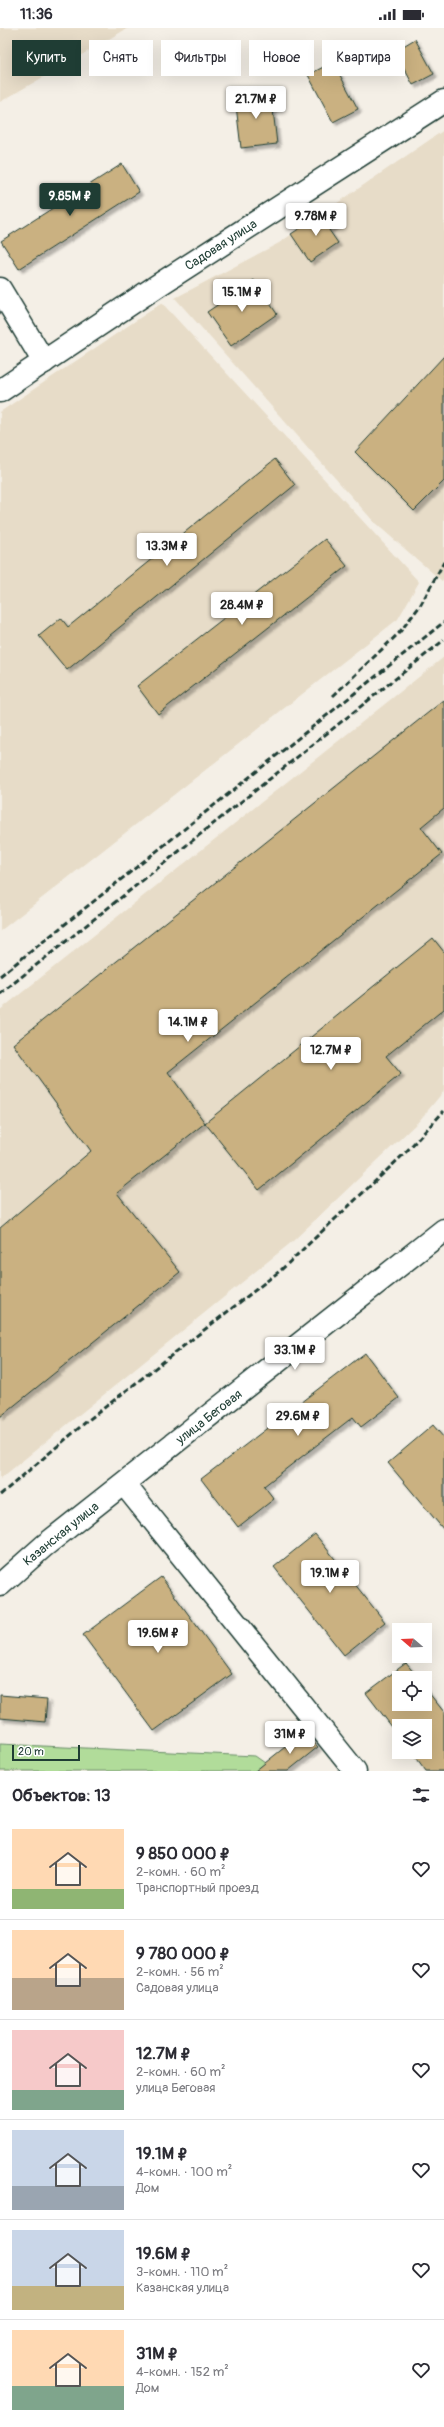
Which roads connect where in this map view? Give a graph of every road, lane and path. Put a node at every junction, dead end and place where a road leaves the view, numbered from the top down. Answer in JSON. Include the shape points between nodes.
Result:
{"nodes":[{"id":1,"x":444,"y":101,"type":"edge"},
{"id":2,"x":0,"y":289,"type":"edge"},
{"id":3,"x":44,"y":362,"type":"junction"},
{"id":4,"x":0,"y":391,"type":"edge"},
{"id":5,"x":444,"y":1230,"type":"edge"},
{"id":6,"x":124,"y":1484,"type":"junction"},
{"id":7,"x":0,"y":1585,"type":"edge"},
{"id":8,"x":355,"y":1771,"type":"edge"}],
"edges":[{"from":1,"to":3,"type":"street","name":"Садовая улица"},
{"from":2,"to":3,"type":"street"},
{"from":3,"to":4,"type":"street","name":"Садовая улица"},
{"from":5,"to":6,"type":"street","name":"улица Беговая"},
{"from":6,"to":7,"type":"street","name":"Казанская улица","via":[[44,1546]]},
{"from":6,"to":8,"type":"street"}]}
